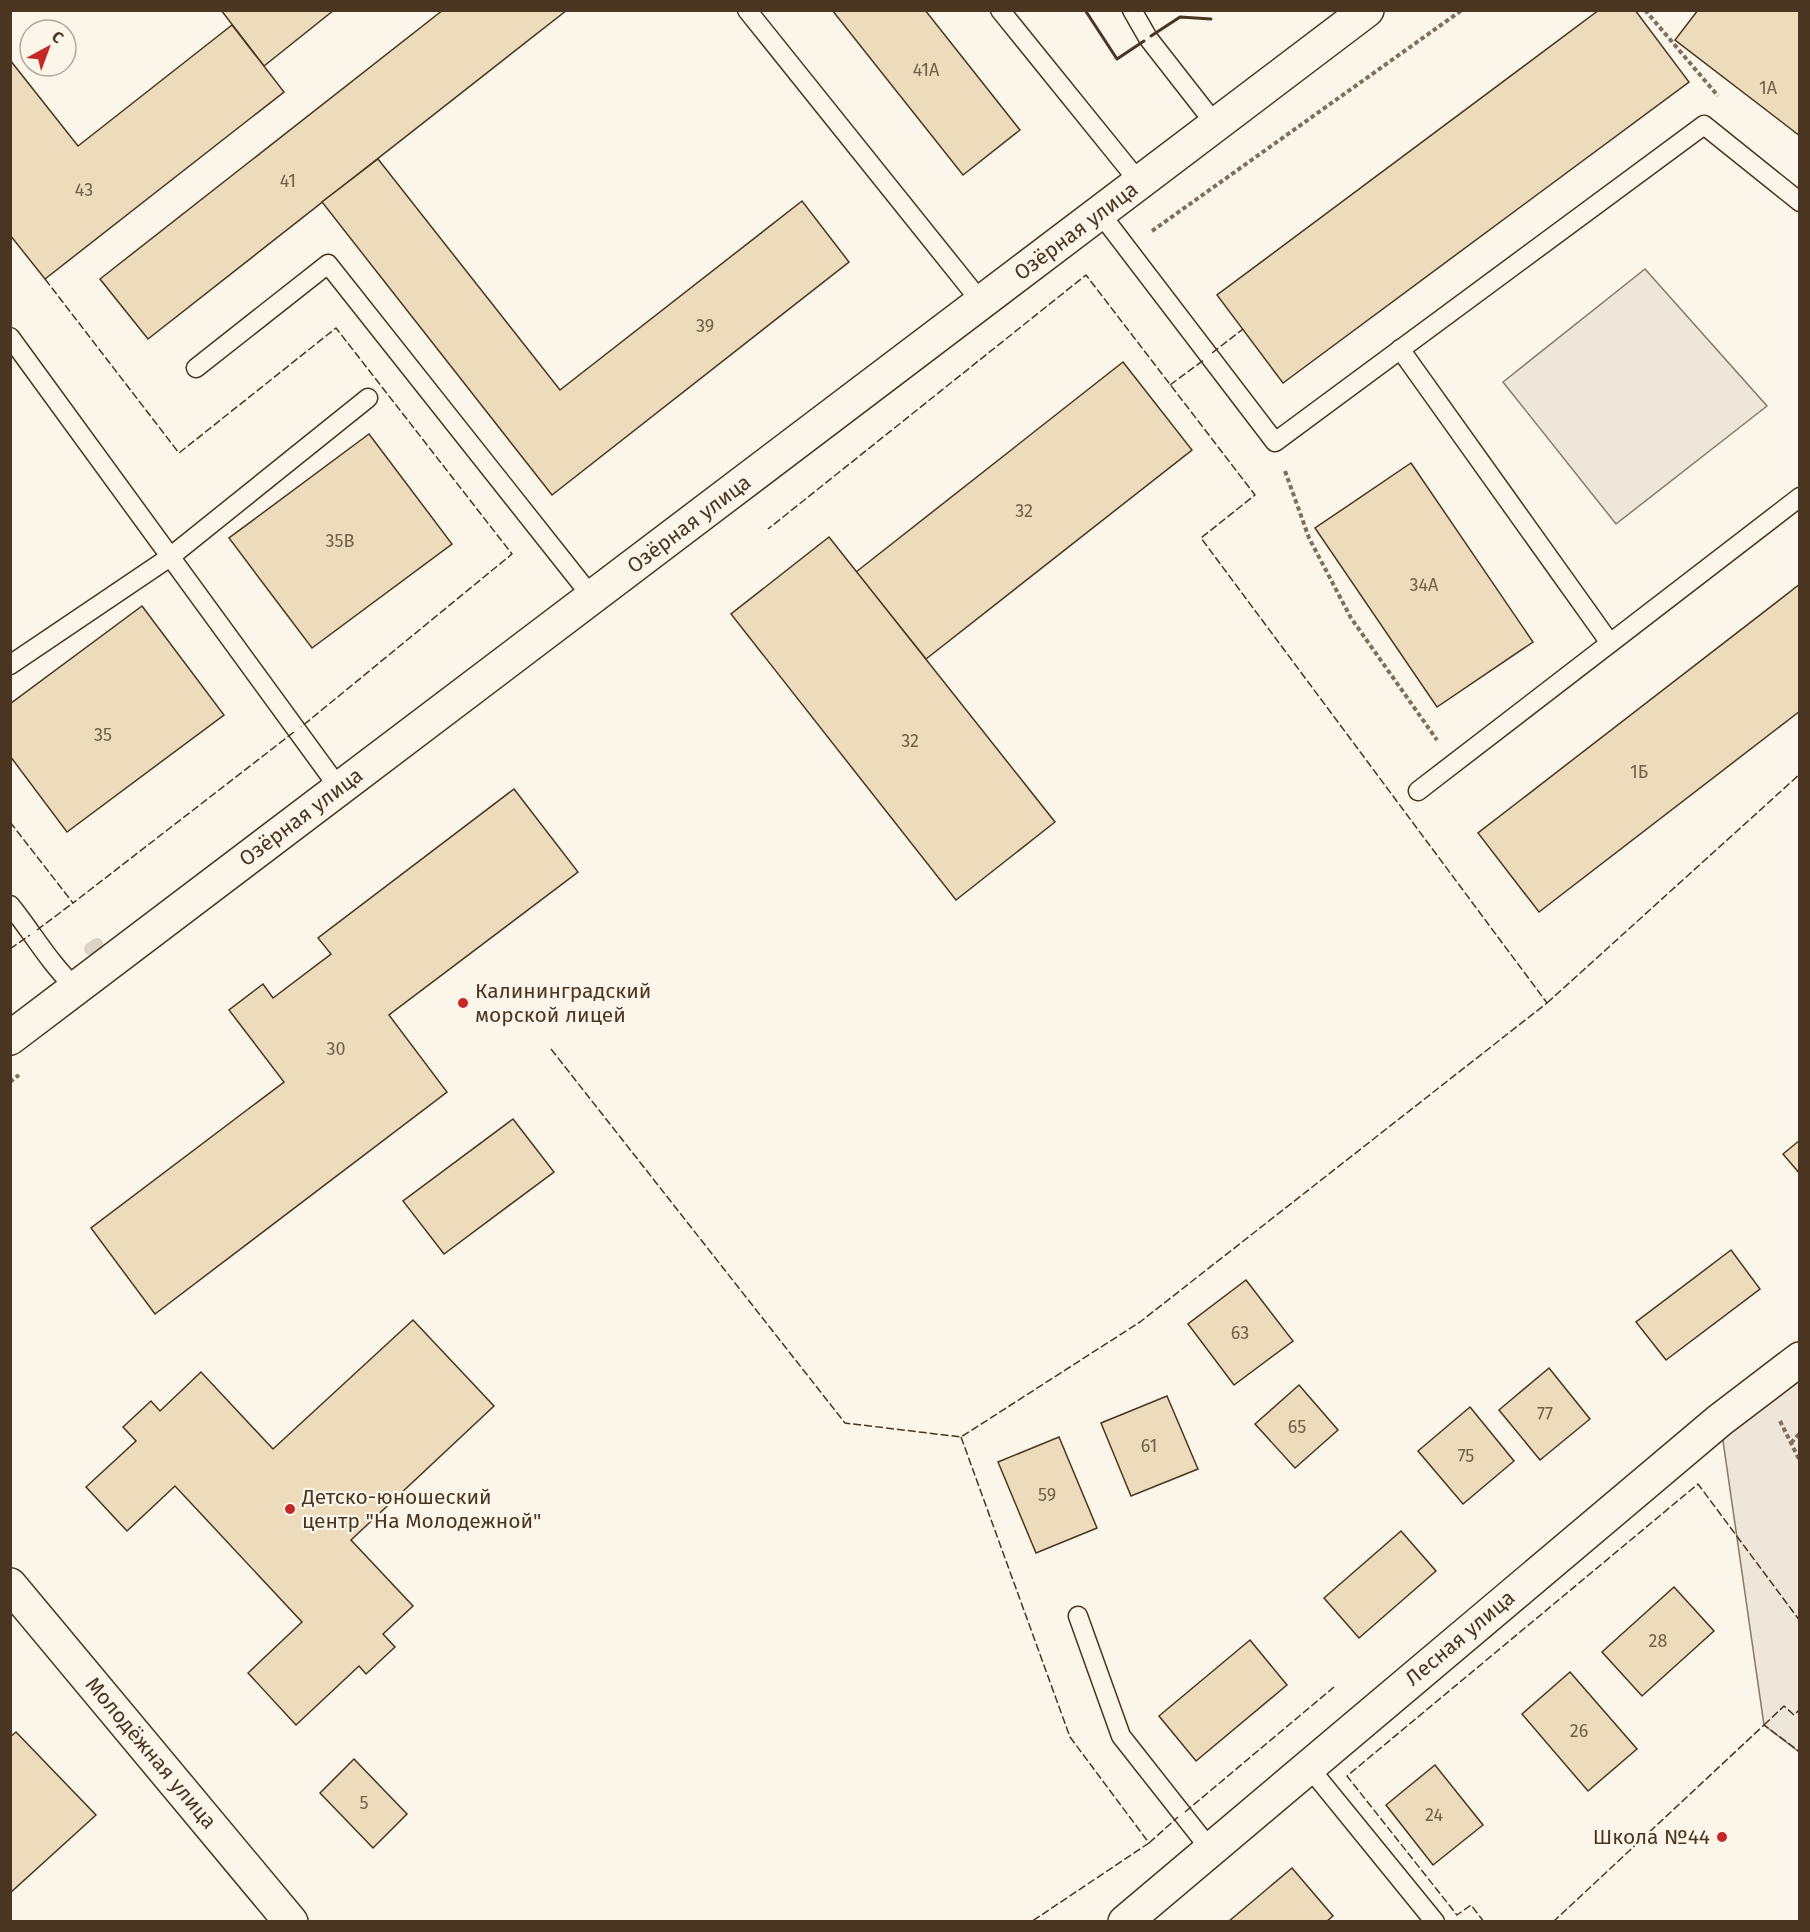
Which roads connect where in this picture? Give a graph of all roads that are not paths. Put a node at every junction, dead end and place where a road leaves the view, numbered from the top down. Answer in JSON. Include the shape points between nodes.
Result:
{"nodes":[{"id":1,"x":747,"y":10,"type":"edge"},
{"id":2,"x":1000,"y":10,"type":"edge"},
{"id":3,"x":1132,"y":10,"type":"edge"},
{"id":4,"x":1367,"y":10,"type":"edge"},
{"id":5,"x":1216,"y":125,"type":"junction"},
{"id":6,"x":1140,"y":183,"type":"junction"},
{"id":7,"x":1800,"y":202,"type":"edge"},
{"id":8,"x":1100,"y":213,"type":"junction"},
{"id":9,"x":982,"y":303,"type":"junction"},
{"id":10,"x":10,"y":337,"type":"edge"},
{"id":11,"x":1400,"y":349,"type":"junction"},
{"id":12,"x":196,"y":368,"type":"dead end"},
{"id":13,"x":368,"y":398,"type":"dead end"},
{"id":14,"x":1800,"y":497,"type":"edge"},
{"id":15,"x":171,"y":557,"type":"junction"},
{"id":16,"x":592,"y":597,"type":"junction"},
{"id":17,"x":1610,"y":643,"type":"junction"},
{"id":18,"x":10,"y":665,"type":"edge"},
{"id":19,"x":339,"y":788,"type":"junction"},
{"id":20,"x":1418,"y":791,"type":"dead end"},
{"id":21,"x":10,"y":905,"type":"edge"},
{"id":22,"x":75,"y":987,"type":"junction"},
{"id":23,"x":10,"y":1038,"type":"edge"},
{"id":24,"x":1800,"y":1359,"type":"edge"},
{"id":25,"x":10,"y":1585,"type":"edge"},
{"id":26,"x":1078,"y":1616,"type":"dead end"},
{"id":27,"x":1308,"y":1766,"type":"junction"},
{"id":28,"x":1210,"y":1849,"type":"junction"},
{"id":29,"x":291,"y":1922,"type":"edge"},
{"id":30,"x":1125,"y":1922,"type":"edge"},
{"id":31,"x":1435,"y":1922,"type":"edge"}],
"edges":[{"from":1,"to":9,"type":"lane"},
{"from":2,"to":6,"type":"lane"},
{"from":3,"to":5,"type":"lane","via":[[1148,38]]},
{"from":4,"to":5,"type":"street","name":"Озёрная улица"},
{"from":5,"to":6,"type":"street","name":"Озёрная улица"},
{"from":6,"to":8,"type":"street","name":"Озёрная улица"},
{"from":7,"to":11,"type":"lane","via":[[1704,125]]},
{"from":8,"to":9,"type":"street","name":"Озёрная улица"},
{"from":8,"to":11,"type":"lane","via":[[1275,442]]},
{"from":9,"to":16,"type":"street","name":"Озёрная улица"},
{"from":10,"to":15,"type":"lane"},
{"from":11,"to":17,"type":"lane"},
{"from":12,"to":16,"type":"lane","via":[[328,264]]},
{"from":13,"to":15,"type":"lane"},
{"from":14,"to":17,"type":"lane"},
{"from":15,"to":18,"type":"lane"},
{"from":15,"to":19,"type":"lane"},
{"from":16,"to":19,"type":"street","name":"Озёрная улица"},
{"from":17,"to":20,"type":"lane"},
{"from":19,"to":22,"type":"street","name":"Озёрная улица"},
{"from":21,"to":22,"type":"lane","via":[[59,972]]},
{"from":22,"to":23,"type":"street","name":"Озёрная улица"},
{"from":24,"to":27,"type":"street","name":"Лесная улица","via":[[1720,1420]]},
{"from":25,"to":29,"type":"street","name":"Молодёжная улица"},
{"from":26,"to":28,"type":"lane","via":[[1121,1736]]},
{"from":27,"to":28,"type":"street","name":"Лесная улица"},
{"from":27,"to":31,"type":"lane"},
{"from":28,"to":30,"type":"street","name":"Лесная улица"}]}
